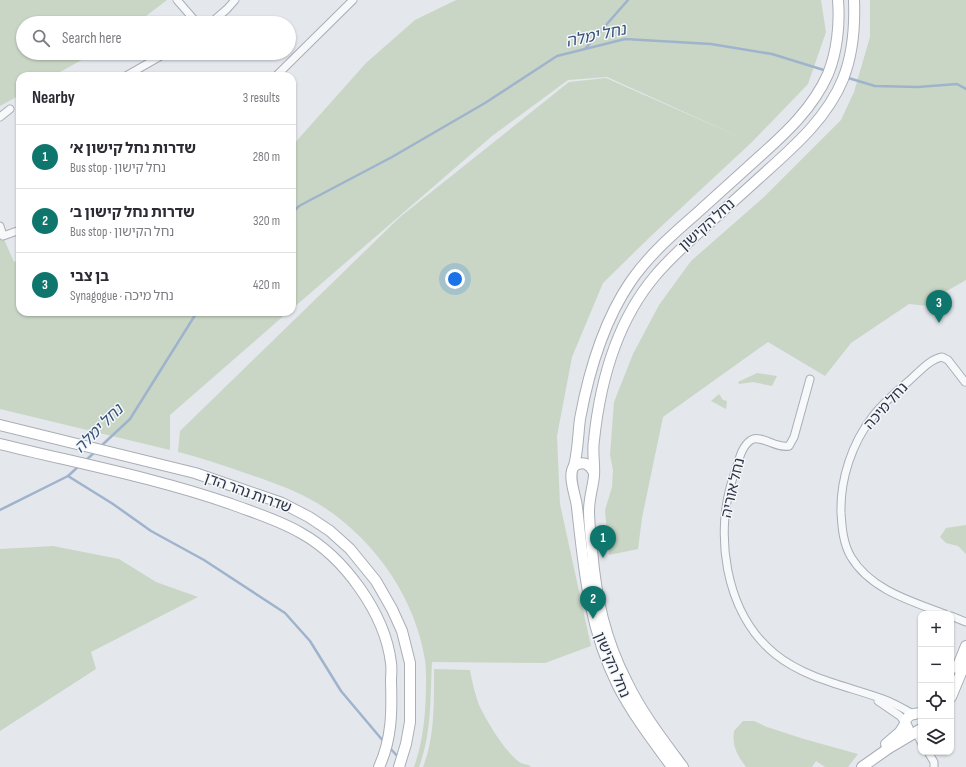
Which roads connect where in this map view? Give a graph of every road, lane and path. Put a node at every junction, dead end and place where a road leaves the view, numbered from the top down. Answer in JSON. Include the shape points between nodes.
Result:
{"nodes":[{"id":1,"x":177,"y":0,"type":"edge"},
{"id":2,"x":235,"y":0,"type":"edge"},
{"id":3,"x":353,"y":0,"type":"edge"},
{"id":4,"x":838,"y":0,"type":"edge"},
{"id":5,"x":854,"y":0,"type":"edge"},
{"id":6,"x":191,"y":16,"type":"edge"},
{"id":7,"x":219,"y":16,"type":"edge"},
{"id":8,"x":296,"y":56,"type":"edge"},
{"id":9,"x":154,"y":60,"type":"edge"},
{"id":10,"x":292,"y":60,"type":"edge"},
{"id":11,"x":133,"y":72,"type":"edge"},
{"id":12,"x":280,"y":72,"type":"edge"},
{"id":13,"x":10,"y":109,"type":"dead end"},
{"id":14,"x":0,"y":117,"type":"edge"},
{"id":15,"x":0,"y":226,"type":"edge"},
{"id":16,"x":16,"y":232,"type":"edge"},
{"id":17,"x":810,"y":379,"type":"dead end"},
{"id":18,"x":965,"y":382,"type":"edge"},
{"id":19,"x":0,"y":425,"type":"edge"},
{"id":20,"x":0,"y":444,"type":"edge"},
{"id":21,"x":574,"y":466,"type":"junction"},
{"id":22,"x":593,"y":476,"type":"junction"},
{"id":23,"x":571,"y":479,"type":"junction"},
{"id":24,"x":938,"y":611,"type":"edge"},
{"id":25,"x":954,"y":617,"type":"edge"},
{"id":26,"x":966,"y":622,"type":"edge"},
{"id":27,"x":966,"y":646,"type":"edge"},
{"id":28,"x":966,"y":661,"type":"edge"},
{"id":29,"x":954,"y":674,"type":"edge"},
{"id":30,"x":954,"y":690,"type":"edge"},
{"id":31,"x":867,"y":694,"type":"junction"},
{"id":32,"x":918,"y":714,"type":"edge"},
{"id":33,"x":905,"y":724,"type":"junction"},
{"id":34,"x":918,"y":731,"type":"edge"},
{"id":35,"x":930,"y":755,"type":"edge"},
{"id":36,"x":379,"y":767,"type":"edge"},
{"id":37,"x":399,"y":767,"type":"edge"},
{"id":38,"x":672,"y":767,"type":"edge"},
{"id":39,"x":683,"y":767,"type":"edge"},
{"id":40,"x":861,"y":767,"type":"edge"},
{"id":41,"x":934,"y":767,"type":"edge"}],
"edges":[{"from":1,"to":6,"type":"street"},
{"from":2,"to":7,"type":"street"},
{"from":3,"to":8,"type":"street"},
{"from":4,"to":21,"type":"main road","name":"נחל הקישון","via":[[837,33],[832,63],[807,109],[778,140],[651,256],[616,305],[603,333],[591,370],[580,420]]},
{"from":5,"to":22,"type":"main road","name":"נחל הקישון","via":[[853,34],[847,68],[837,92],[819,119],[790,151],[663,266],[630,313],[618,339],[602,393],[592,454]]},
{"from":9,"to":11,"type":"street"},
{"from":10,"to":12,"type":"street"},
{"from":13,"to":14,"type":"street"},
{"from":15,"to":16,"type":"street","via":[[3,236]]},
{"from":17,"to":31,"type":"street","name":"נחל אוריה","via":[[794,437],[789,446],[753,438],[743,448],[733,476],[725,512],[724,539],[730,580],[745,619],[774,654],[798,669]]},
{"from":18,"to":24,"type":"street","name":"נחל מיכה","via":[[948,360],[942,357],[926,366],[900,389],[873,416],[863,431],[849,461],[841,496],[842,534],[850,556],[859,568],[881,587]]},
{"from":19,"to":37,"type":"main road","name":"שדרות נהר הדן","via":[[195,473],[282,503],[330,531],[350,549],[376,581],[402,631],[410,663],[410,722]]},
{"from":20,"to":36,"type":"main road","name":"שדרות נהר הדן","via":[[193,491],[277,520],[302,533],[338,561],[361,590],[376,616],[391,663],[392,717]]},
{"from":21,"to":22,"type":"main road","via":[[585,463],[592,468]]},
{"from":21,"to":23,"type":"main road"},
{"from":22,"to":23,"type":"main road","via":[[590,483],[583,486]]},
{"from":22,"to":39,"type":"main road","name":"נחל הקישון","via":[[589,524],[595,583],[603,621],[620,668],[634,696]]},
{"from":23,"to":38,"type":"main road","name":"נחל הקישון","via":[[577,502],[586,584],[599,637],[626,700],[644,730]]},
{"from":25,"to":26,"type":"street"},
{"from":27,"to":29,"type":"main road"},
{"from":28,"to":30,"type":"main road"},
{"from":31,"to":32,"type":"street","name":"נחל אוריה"},
{"from":31,"to":33,"type":"street","name":"נחל אוריה","via":[[900,716]]},
{"from":32,"to":33,"type":"main road","via":[[908,717]]},
{"from":33,"to":34,"type":"main road","via":[[909,730]]},
{"from":33,"to":40,"type":"main road","via":[[900,732],[872,754]]},
{"from":34,"to":40,"type":"main road"},
{"from":35,"to":41,"type":"street"}]}
